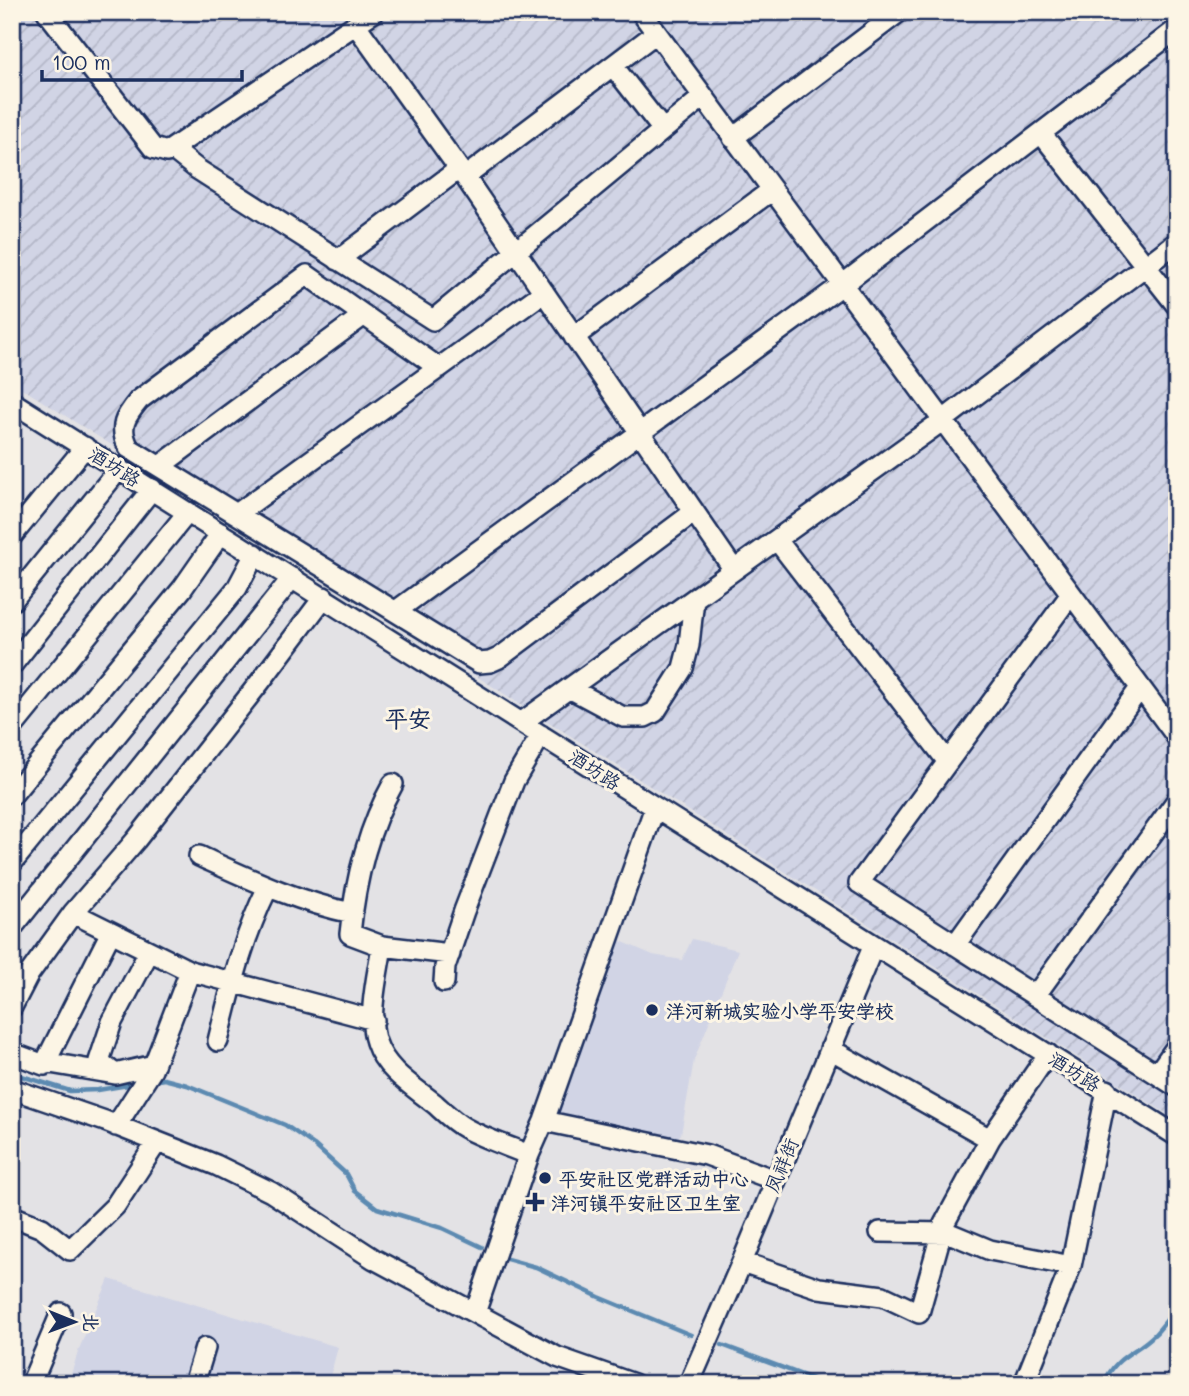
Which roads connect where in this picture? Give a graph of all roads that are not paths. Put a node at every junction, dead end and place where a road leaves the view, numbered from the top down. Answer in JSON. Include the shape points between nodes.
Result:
{"nodes":[{"id":1,"x":47,"y":12,"type":"edge"},
{"id":2,"x":374,"y":12,"type":"edge"},
{"id":3,"x":641,"y":12,"type":"edge"},
{"id":4,"x":899,"y":12,"type":"edge"},
{"id":5,"x":356,"y":25,"type":"junction"},
{"id":6,"x":1177,"y":29,"type":"edge"},
{"id":7,"x":656,"y":33,"type":"junction"},
{"id":8,"x":613,"y":66,"type":"junction"},
{"id":9,"x":703,"y":97,"type":"junction"},
{"id":10,"x":663,"y":130,"type":"junction"},
{"id":11,"x":1041,"y":133,"type":"junction"},
{"id":12,"x":733,"y":138,"type":"junction"},
{"id":13,"x":172,"y":149,"type":"junction"},
{"id":14,"x":462,"y":173,"type":"junction"},
{"id":15,"x":772,"y":190,"type":"junction"},
{"id":16,"x":1177,"y":242,"type":"edge"},
{"id":17,"x":516,"y":251,"type":"junction"},
{"id":18,"x":338,"y":260,"type":"junction"},
{"id":19,"x":1147,"y":265,"type":"junction"},
{"id":20,"x":842,"y":285,"type":"junction"},
{"id":21,"x":544,"y":292,"type":"junction"},
{"id":22,"x":1177,"y":306,"type":"edge"},
{"id":23,"x":365,"y":315,"type":"junction"},
{"id":24,"x":574,"y":337,"type":"junction"},
{"id":25,"x":439,"y":368,"type":"junction"},
{"id":26,"x":12,"y":402,"type":"edge"},
{"id":27,"x":942,"y":421,"type":"junction"},
{"id":28,"x":640,"y":432,"type":"junction"},
{"id":29,"x":85,"y":447,"type":"junction"},
{"id":30,"x":159,"y":466,"type":"junction"},
{"id":31,"x":119,"y":468,"type":"junction"},
{"id":32,"x":152,"y":489,"type":"junction"},
{"id":33,"x":188,"y":512,"type":"junction"},
{"id":34,"x":694,"y":512,"type":"junction"},
{"id":35,"x":238,"y":513,"type":"junction"},
{"id":36,"x":221,"y":533,"type":"junction"},
{"id":37,"x":12,"y":536,"type":"edge"},
{"id":38,"x":777,"y":540,"type":"junction"},
{"id":39,"x":255,"y":554,"type":"junction"},
{"id":40,"x":734,"y":570,"type":"junction"},
{"id":41,"x":292,"y":578,"type":"junction"},
{"id":42,"x":1070,"y":594,"type":"junction"},
{"id":43,"x":324,"y":597,"type":"junction"},
{"id":44,"x":694,"y":599,"type":"junction"},
{"id":45,"x":12,"y":601,"type":"edge"},
{"id":46,"x":396,"y":611,"type":"junction"},
{"id":47,"x":12,"y":665,"type":"edge"},
{"id":48,"x":569,"y":688,"type":"junction"},
{"id":49,"x":1140,"y":688,"type":"junction"},
{"id":50,"x":522,"y":722,"type":"junction"},
{"id":51,"x":12,"y":728,"type":"edge"},
{"id":52,"x":541,"y":735,"type":"junction"},
{"id":53,"x":1177,"y":737,"type":"edge"},
{"id":54,"x":948,"y":762,"type":"junction"},
{"id":55,"x":393,"y":784,"type":"dead end"},
{"id":56,"x":12,"y":795,"type":"edge"},
{"id":57,"x":1177,"y":800,"type":"edge"},
{"id":58,"x":655,"y":807,"type":"junction"},
{"id":59,"x":200,"y":856,"type":"dead end"},
{"id":60,"x":12,"y":863,"type":"edge"},
{"id":61,"x":268,"y":887,"type":"junction"},
{"id":62,"x":73,"y":913,"type":"junction"},
{"id":63,"x":352,"y":913,"type":"junction"},
{"id":64,"x":12,"y":928,"type":"edge"},
{"id":65,"x":111,"y":932,"type":"junction"},
{"id":66,"x":955,"y":945,"type":"junction"},
{"id":67,"x":383,"y":946,"type":"junction"},
{"id":68,"x":873,"y":947,"type":"junction"},
{"id":69,"x":149,"y":952,"type":"junction"},
{"id":70,"x":450,"y":954,"type":"junction"},
{"id":71,"x":190,"y":971,"type":"junction"},
{"id":72,"x":444,"y":982,"type":"dead end"},
{"id":73,"x":232,"y":983,"type":"junction"},
{"id":74,"x":1035,"y":996,"type":"junction"},
{"id":75,"x":12,"y":1007,"type":"edge"},
{"id":76,"x":374,"y":1020,"type":"junction"},
{"id":77,"x":218,"y":1041,"type":"dead end"},
{"id":78,"x":1177,"y":1046,"type":"edge"},
{"id":79,"x":830,"y":1049,"type":"junction"},
{"id":80,"x":12,"y":1053,"type":"edge"},
{"id":81,"x":1048,"y":1054,"type":"junction"},
{"id":82,"x":44,"y":1065,"type":"junction"},
{"id":83,"x":115,"y":1074,"type":"junction"},
{"id":84,"x":1157,"y":1074,"type":"junction"},
{"id":85,"x":148,"y":1075,"type":"junction"},
{"id":86,"x":1177,"y":1087,"type":"edge"},
{"id":87,"x":12,"y":1089,"type":"edge"},
{"id":88,"x":1107,"y":1090,"type":"junction"},
{"id":89,"x":544,"y":1121,"type":"junction"},
{"id":90,"x":116,"y":1126,"type":"junction"},
{"id":91,"x":1177,"y":1136,"type":"edge"},
{"id":92,"x":990,"y":1139,"type":"junction"},
{"id":93,"x":157,"y":1142,"type":"junction"},
{"id":94,"x":529,"y":1154,"type":"junction"},
{"id":95,"x":775,"y":1180,"type":"junction"},
{"id":96,"x":12,"y":1216,"type":"edge"},
{"id":97,"x":880,"y":1232,"type":"dead end"},
{"id":98,"x":942,"y":1233,"type":"junction"},
{"id":99,"x":742,"y":1262,"type":"junction"},
{"id":100,"x":1070,"y":1266,"type":"junction"},
{"id":101,"x":61,"y":1313,"type":"dead end"},
{"id":102,"x":475,"y":1313,"type":"junction"},
{"id":103,"x":205,"y":1348,"type":"dead end"},
{"id":104,"x":31,"y":1384,"type":"edge"},
{"id":105,"x":194,"y":1384,"type":"edge"},
{"id":106,"x":634,"y":1384,"type":"edge"},
{"id":107,"x":688,"y":1384,"type":"edge"},
{"id":108,"x":1024,"y":1384,"type":"edge"}],
"edges":[{"from":1,"to":13,"type":"street","via":[[153,148]]},
{"from":2,"to":5,"type":"street"},
{"from":3,"to":7,"type":"street"},
{"from":4,"to":12,"type":"street"},
{"from":5,"to":13,"type":"street"},
{"from":5,"to":14,"type":"street"},
{"from":6,"to":11,"type":"street"},
{"from":7,"to":8,"type":"street"},
{"from":7,"to":9,"type":"street"},
{"from":8,"to":10,"type":"street"},
{"from":8,"to":14,"type":"street"},
{"from":9,"to":10,"type":"street"},
{"from":9,"to":12,"type":"street"},
{"from":10,"to":17,"type":"street"},
{"from":11,"to":19,"type":"street"},
{"from":11,"to":20,"type":"street"},
{"from":12,"to":15,"type":"street"},
{"from":13,"to":18,"type":"street"},
{"from":14,"to":17,"type":"street"},
{"from":14,"to":18,"type":"street"},
{"from":15,"to":20,"type":"street"},
{"from":15,"to":24,"type":"street"},
{"from":16,"to":19,"type":"street"},
{"from":17,"to":18,"type":"street","via":[[433,320]]},
{"from":17,"to":21,"type":"street"},
{"from":19,"to":22,"type":"street"},
{"from":19,"to":27,"type":"street"},
{"from":20,"to":27,"type":"street"},
{"from":20,"to":28,"type":"street"},
{"from":21,"to":24,"type":"street"},
{"from":21,"to":25,"type":"street"},
{"from":23,"to":25,"type":"street"},
{"from":23,"to":30,"type":"street"},
{"from":23,"to":30,"type":"street","via":[[307,275],[131,410],[124,421],[123,437],[129,448]]},
{"from":24,"to":28,"type":"street"},
{"from":25,"to":35,"type":"street"},
{"from":26,"to":29,"type":"street","name":"酒坊路"},
{"from":27,"to":38,"type":"street"},
{"from":27,"to":42,"type":"street"},
{"from":28,"to":34,"type":"street"},
{"from":28,"to":46,"type":"street"},
{"from":29,"to":31,"type":"street","name":"酒坊路"},
{"from":29,"to":37,"type":"street"},
{"from":30,"to":35,"type":"street"},
{"from":31,"to":32,"type":"street","name":"酒坊路"},
{"from":31,"to":45,"type":"street"},
{"from":32,"to":33,"type":"street","name":"酒坊路"},
{"from":32,"to":47,"type":"street"},
{"from":33,"to":36,"type":"street","name":"酒坊路"},
{"from":33,"to":51,"type":"street"},
{"from":34,"to":40,"type":"street"},
{"from":34,"to":46,"type":"street","via":[[489,662],[479,663]]},
{"from":35,"to":46,"type":"street"},
{"from":36,"to":39,"type":"street","name":"酒坊路"},
{"from":36,"to":56,"type":"street","via":[[182,589]]},
{"from":38,"to":40,"type":"street"},
{"from":38,"to":54,"type":"street"},
{"from":39,"to":41,"type":"street","name":"酒坊路"},
{"from":39,"to":60,"type":"street","via":[[237,588]]},
{"from":40,"to":44,"type":"street"},
{"from":41,"to":43,"type":"street","name":"酒坊路"},
{"from":41,"to":64,"type":"street"},
{"from":42,"to":49,"type":"street"},
{"from":42,"to":54,"type":"street"},
{"from":43,"to":50,"type":"street","name":"酒坊路"},
{"from":43,"to":62,"type":"street","via":[[136,840]]},
{"from":44,"to":48,"type":"street"},
{"from":44,"to":48,"type":"street","via":[[683,668],[655,712],[623,718]]},
{"from":48,"to":50,"type":"street"},
{"from":49,"to":53,"type":"street"},
{"from":49,"to":66,"type":"street"},
{"from":50,"to":52,"type":"street","name":"酒坊路"},
{"from":52,"to":58,"type":"street","name":"酒坊路"},
{"from":52,"to":70,"type":"street","via":[[514,781]]},
{"from":54,"to":66,"type":"street","via":[[859,883]]},
{"from":55,"to":63,"type":"street","via":[[366,844]]},
{"from":57,"to":74,"type":"street"},
{"from":58,"to":68,"type":"street","name":"酒坊路"},
{"from":58,"to":89,"type":"street"},
{"from":59,"to":61,"type":"street"},
{"from":61,"to":63,"type":"street"},
{"from":61,"to":73,"type":"street","via":[[250,923]]},
{"from":62,"to":65,"type":"street"},
{"from":62,"to":75,"type":"street","via":[[29,974]]},
{"from":63,"to":67,"type":"street","via":[[350,934]]},
{"from":65,"to":69,"type":"street"},
{"from":65,"to":82,"type":"street"},
{"from":66,"to":74,"type":"street"},
{"from":67,"to":70,"type":"street"},
{"from":67,"to":76,"type":"street"},
{"from":68,"to":79,"type":"street","name":"凤祥街"},
{"from":68,"to":81,"type":"street","name":"酒坊路"},
{"from":69,"to":71,"type":"street"},
{"from":69,"to":83,"type":"street","via":[[112,1022],[99,1061]]},
{"from":70,"to":72,"type":"street"},
{"from":71,"to":73,"type":"street"},
{"from":71,"to":85,"type":"street"},
{"from":73,"to":76,"type":"street"},
{"from":73,"to":77,"type":"street"},
{"from":74,"to":84,"type":"street"},
{"from":76,"to":94,"type":"street","via":[[375,1041],[383,1056],[409,1084],[463,1127]]},
{"from":78,"to":84,"type":"street"},
{"from":79,"to":92,"type":"street"},
{"from":79,"to":95,"type":"street","name":"凤祥街"},
{"from":80,"to":82,"type":"street"},
{"from":81,"to":88,"type":"street","name":"酒坊路"},
{"from":81,"to":92,"type":"street"},
{"from":82,"to":83,"type":"street"},
{"from":83,"to":85,"type":"street"},
{"from":84,"to":86,"type":"street"},
{"from":85,"to":90,"type":"street"},
{"from":87,"to":90,"type":"street"},
{"from":88,"to":91,"type":"street","name":"酒坊路"},
{"from":88,"to":100,"type":"street"},
{"from":89,"to":94,"type":"street"},
{"from":89,"to":95,"type":"street","via":[[707,1154]]},
{"from":90,"to":93,"type":"street"},
{"from":92,"to":98,"type":"street"},
{"from":93,"to":96,"type":"street","via":[[115,1206],[70,1250],[42,1228]]},
{"from":93,"to":102,"type":"street","via":[[271,1192],[374,1259]]},
{"from":94,"to":102,"type":"street"},
{"from":95,"to":99,"type":"street","name":"凤祥街"},
{"from":97,"to":98,"type":"street"},
{"from":98,"to":99,"type":"street","via":[[919,1313],[883,1296],[819,1288]]},
{"from":98,"to":100,"type":"street","via":[[990,1250]]},
{"from":99,"to":107,"type":"street","name":"凤祥街"},
{"from":100,"to":108,"type":"street"},
{"from":101,"to":104,"type":"street"},
{"from":102,"to":106,"type":"street","via":[[557,1357]]},
{"from":103,"to":105,"type":"street"}]}
